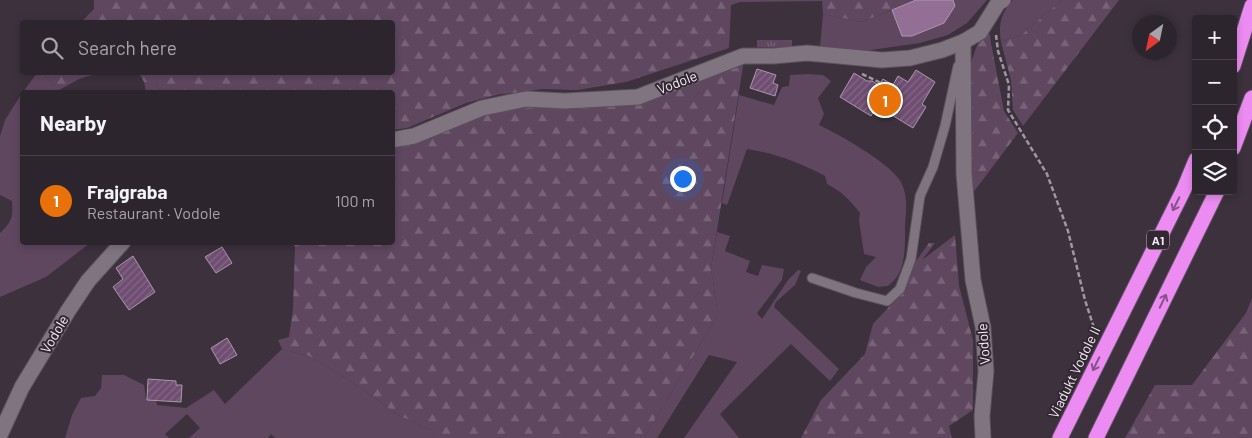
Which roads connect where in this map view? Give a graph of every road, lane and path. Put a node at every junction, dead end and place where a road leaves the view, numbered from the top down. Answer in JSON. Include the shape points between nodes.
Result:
{"nodes":[{"id":1,"x":1003,"y":0,"type":"edge"},
{"id":2,"x":1252,"y":6,"type":"edge"},
{"id":3,"x":993,"y":11,"type":"junction"},
{"id":4,"x":963,"y":42,"type":"junction"},
{"id":5,"x":1235,"y":60,"type":"edge"},
{"id":6,"x":866,"y":77,"type":"dead end"},
{"id":7,"x":881,"y":83,"type":"dead end"},
{"id":8,"x":1252,"y":98,"type":"edge"},
{"id":9,"x":1237,"y":137,"type":"edge"},
{"id":10,"x":395,"y":139,"type":"edge"},
{"id":11,"x":1192,"y":170,"type":"edge"},
{"id":12,"x":1215,"y":195,"type":"edge"},
{"id":13,"x":119,"y":245,"type":"edge"},
{"id":14,"x":812,"y":278,"type":"dead end"},
{"id":15,"x":1094,"y":328,"type":"dead end"},
{"id":16,"x":0,"y":435,"type":"edge"},
{"id":17,"x":983,"y":438,"type":"edge"},
{"id":18,"x":1060,"y":438,"type":"edge"},
{"id":19,"x":1096,"y":438,"type":"edge"}],
"edges":[{"from":1,"to":3,"type":"street"},
{"from":2,"to":5,"type":"highway"},
{"from":3,"to":4,"type":"street","via":[[980,32]]},
{"from":3,"to":15,"type":"path","via":[[998,51],[1009,86],[1008,110],[1047,174],[1068,231]]},
{"from":4,"to":10,"type":"street","name":"Vodole","via":[[910,58],[882,60],[807,53],[742,56],[638,97],[564,101],[526,99],[482,108],[414,136]]},
{"from":4,"to":14,"type":"lane","via":[[945,126],[920,196],[911,259],[900,289],[886,301]]},
{"from":4,"to":17,"type":"street","name":"Vodole","via":[[964,174],[973,280],[983,327],[986,371]]},
{"from":6,"to":7,"type":"path"},
{"from":8,"to":9,"type":"highway"},
{"from":11,"to":18,"type":"highway","name":"Viadukt Vodole II","number":"A1","one_way":true},
{"from":19,"to":12,"type":"highway","number":"A1","one_way":true},
{"from":13,"to":16,"type":"street","name":"Vodole","via":[[88,281],[68,311],[22,387]]}]}
